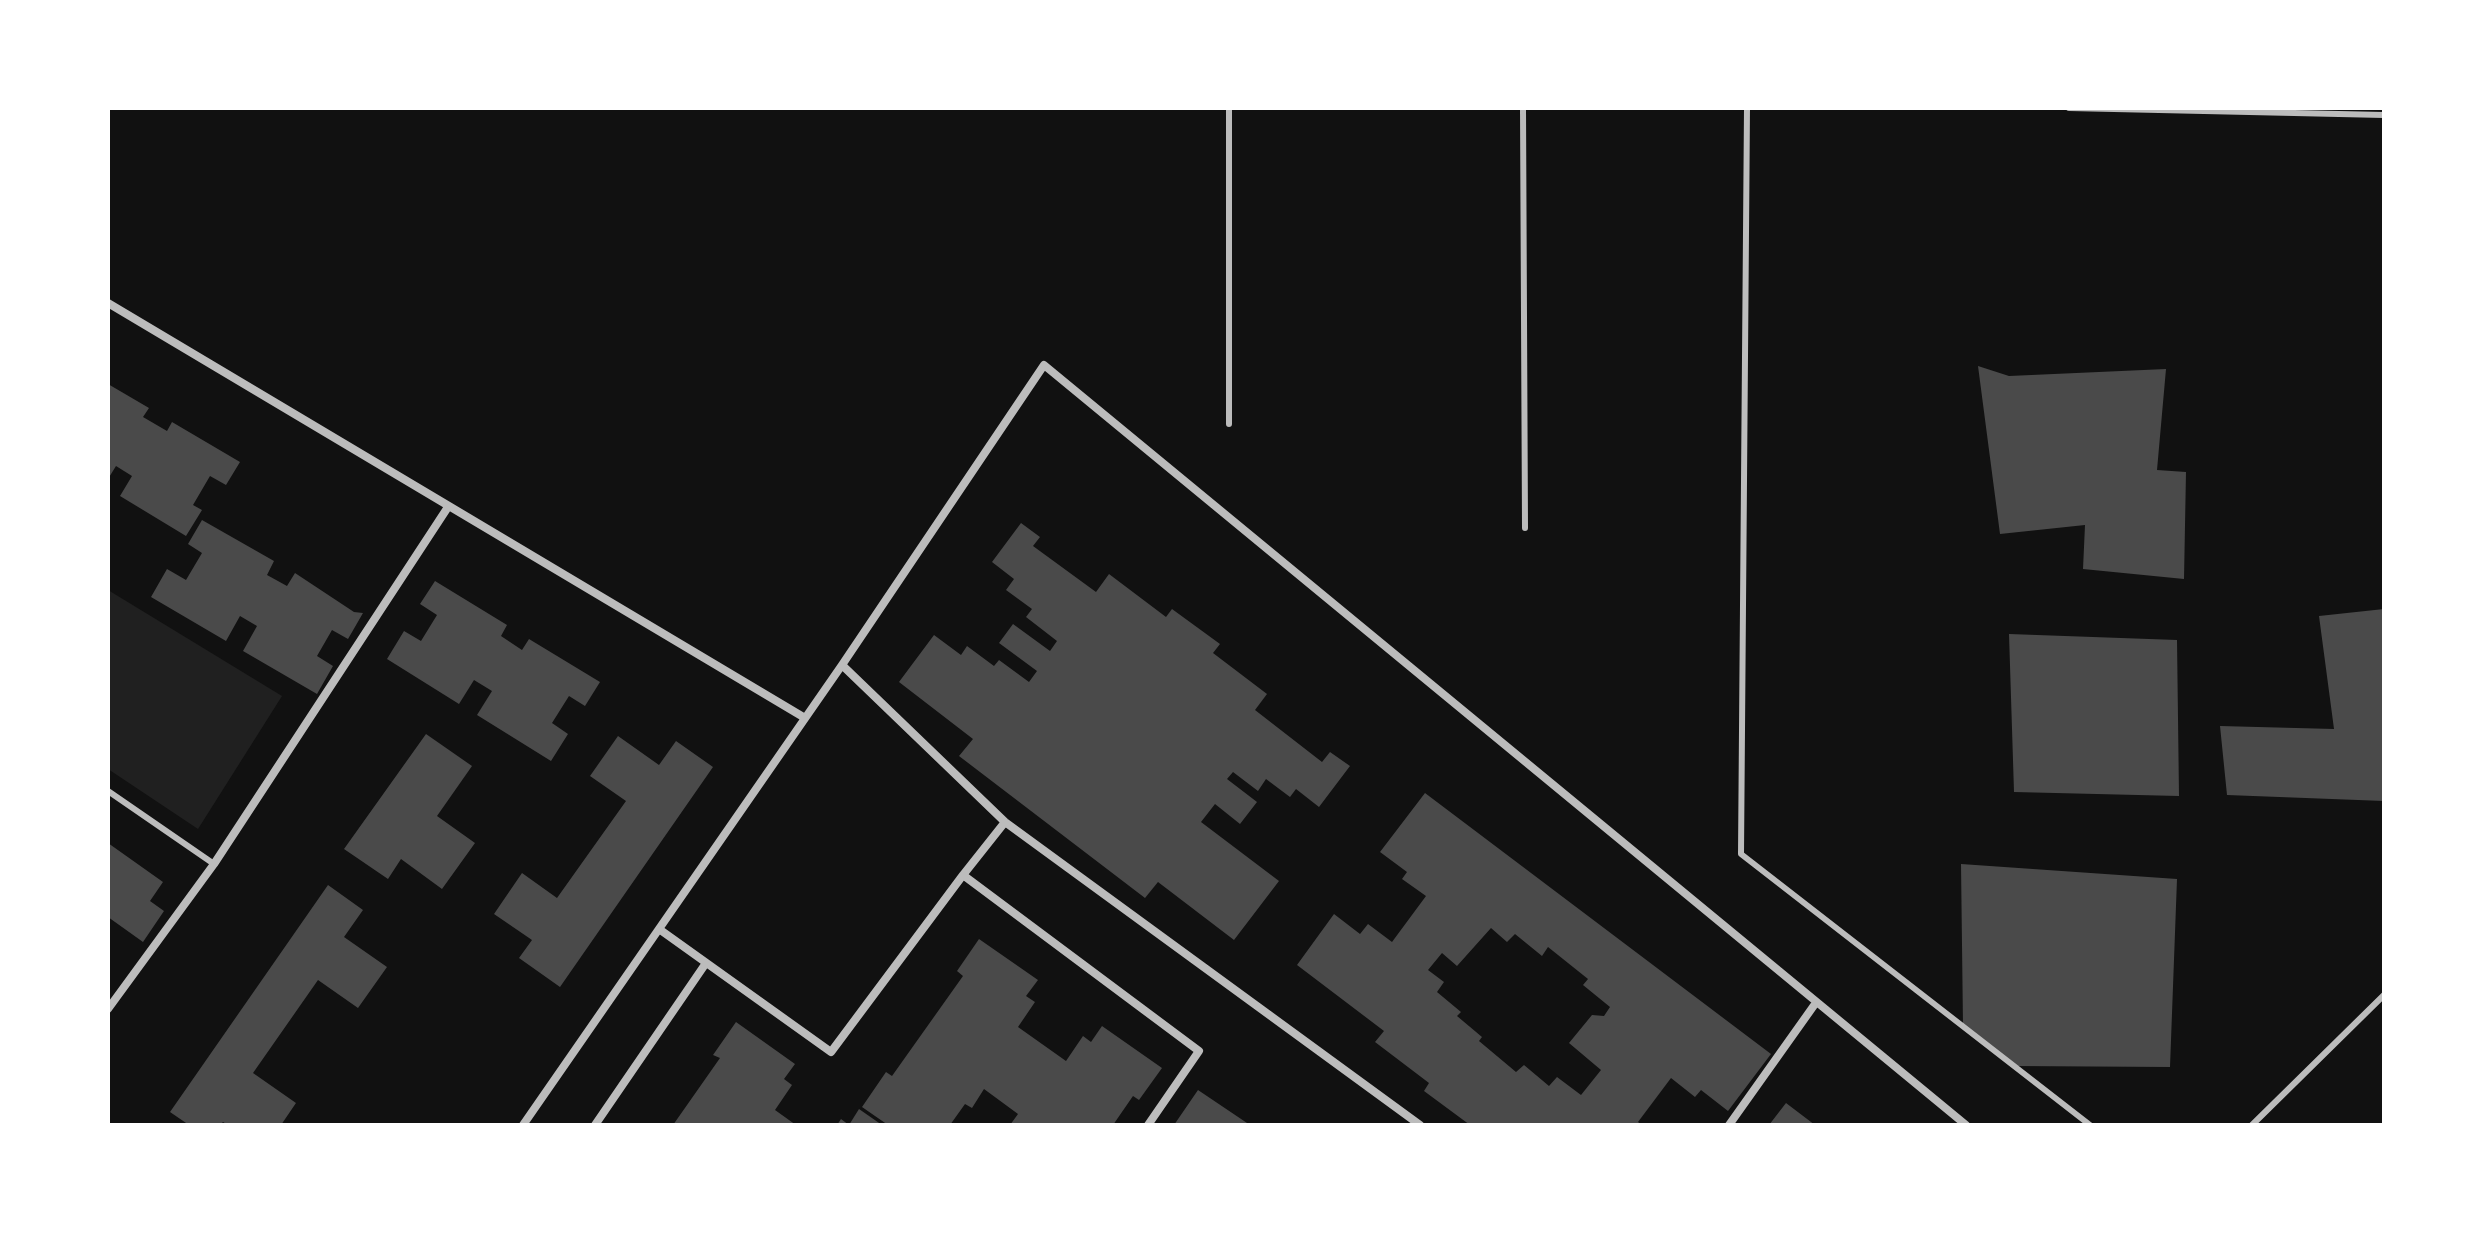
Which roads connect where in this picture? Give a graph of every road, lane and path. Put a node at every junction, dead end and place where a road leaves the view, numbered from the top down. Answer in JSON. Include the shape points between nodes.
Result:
{"nodes":[{"id":1,"x":1229,"y":108,"type":"edge"},
{"id":2,"x":1523,"y":108,"type":"edge"},
{"id":3,"x":1747,"y":108,"type":"edge"},
{"id":4,"x":2069,"y":108,"type":"edge"},
{"id":5,"x":2384,"y":115,"type":"edge"},
{"id":6,"x":108,"y":303,"type":"edge"},
{"id":7,"x":1229,"y":424,"type":"dead end"},
{"id":8,"x":448,"y":507,"type":"junction"},
{"id":9,"x":1525,"y":528,"type":"dead end"},
{"id":10,"x":842,"y":665,"type":"junction"},
{"id":11,"x":805,"y":718,"type":"junction"},
{"id":12,"x":108,"y":791,"type":"edge"},
{"id":13,"x":1005,"y":822,"type":"junction"},
{"id":14,"x":214,"y":864,"type":"junction"},
{"id":15,"x":963,"y":875,"type":"junction"},
{"id":16,"x":659,"y":929,"type":"junction"},
{"id":17,"x":706,"y":963,"type":"junction"},
{"id":18,"x":2384,"y":995,"type":"edge"},
{"id":19,"x":1815,"y":1004,"type":"junction"},
{"id":20,"x":108,"y":1009,"type":"edge"},
{"id":21,"x":523,"y":1125,"type":"edge"},
{"id":22,"x":595,"y":1125,"type":"edge"},
{"id":23,"x":1148,"y":1125,"type":"edge"},
{"id":24,"x":1420,"y":1125,"type":"edge"},
{"id":25,"x":1729,"y":1125,"type":"edge"},
{"id":26,"x":1966,"y":1125,"type":"edge"},
{"id":27,"x":2090,"y":1125,"type":"edge"},
{"id":28,"x":2252,"y":1125,"type":"edge"}],
"edges":[{"from":1,"to":7,"type":"lane"},
{"from":2,"to":9,"type":"lane"},
{"from":3,"to":27,"type":"lane","via":[[1741,854]]},
{"from":4,"to":5,"type":"lane"},
{"from":6,"to":8,"type":"street"},
{"from":8,"to":11,"type":"street"},
{"from":8,"to":14,"type":"street"},
{"from":10,"to":11,"type":"street"},
{"from":10,"to":13,"type":"street"},
{"from":10,"to":19,"type":"street","via":[[1044,365]]},
{"from":11,"to":16,"type":"street"},
{"from":12,"to":14,"type":"lane"},
{"from":13,"to":15,"type":"street"},
{"from":13,"to":24,"type":"street"},
{"from":14,"to":20,"type":"street"},
{"from":15,"to":17,"type":"street","via":[[831,1052]]},
{"from":15,"to":23,"type":"street","via":[[1199,1051]]},
{"from":16,"to":17,"type":"street"},
{"from":16,"to":21,"type":"street"},
{"from":17,"to":22,"type":"street"},
{"from":18,"to":28,"type":"lane"},
{"from":19,"to":25,"type":"street"},
{"from":19,"to":26,"type":"street"}]}
